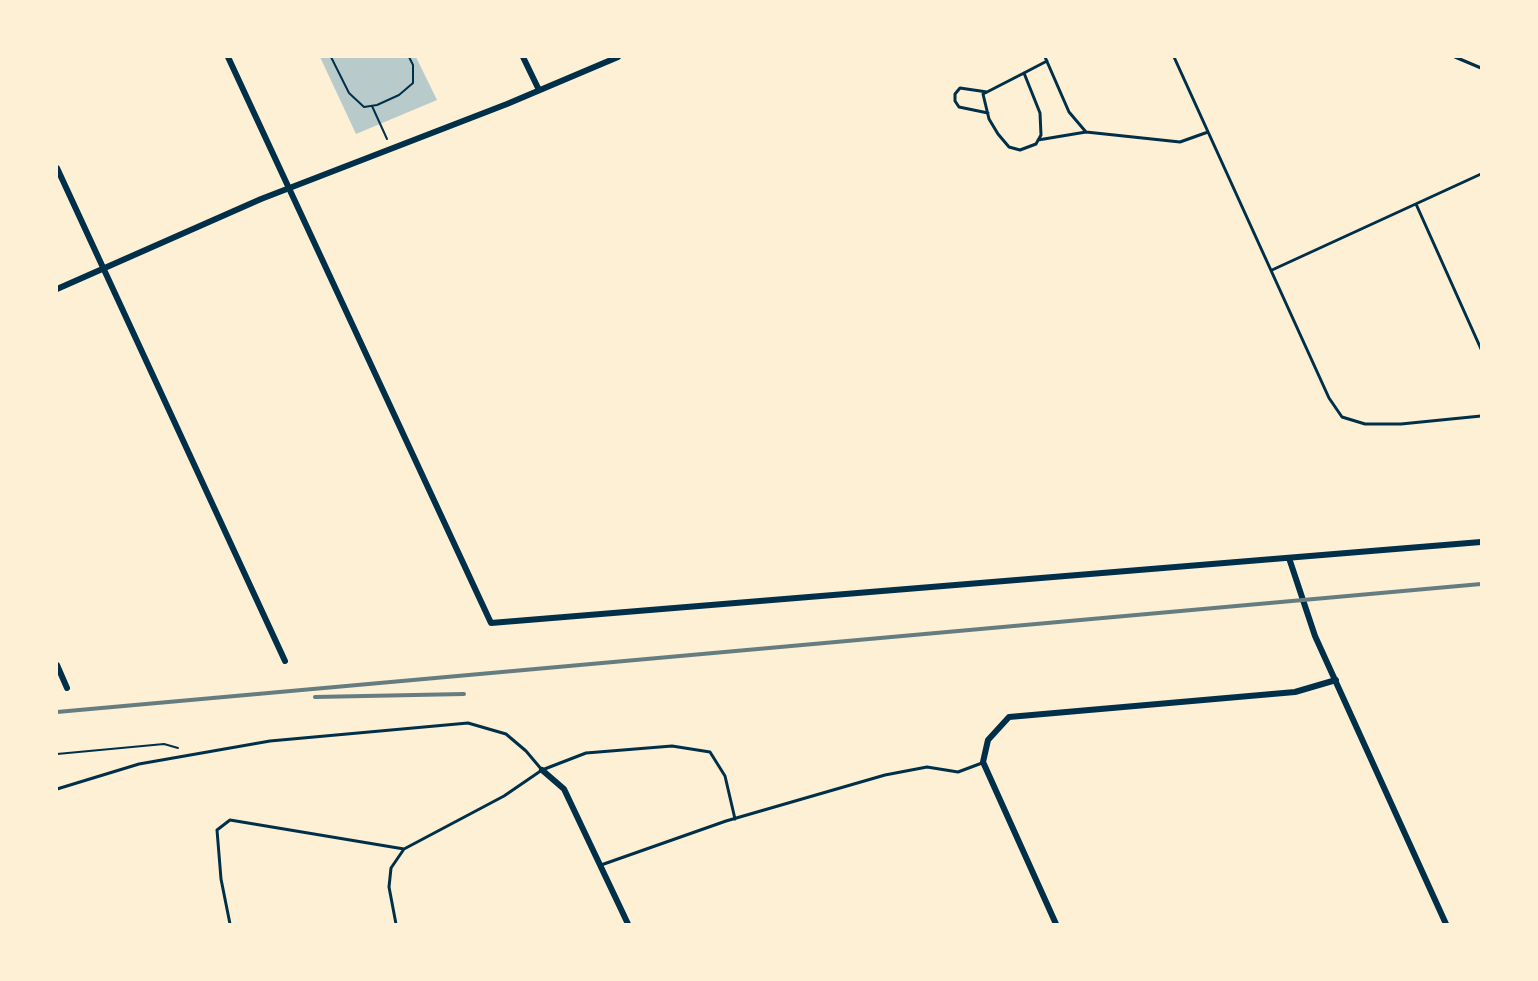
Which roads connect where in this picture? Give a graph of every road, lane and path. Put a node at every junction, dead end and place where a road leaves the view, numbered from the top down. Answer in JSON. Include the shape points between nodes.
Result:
{"nodes":[{"id":1,"x":228,"y":57,"type":"edge"},
{"id":2,"x":331,"y":57,"type":"edge"},
{"id":3,"x":409,"y":57,"type":"edge"},
{"id":4,"x":523,"y":57,"type":"edge"},
{"id":5,"x":618,"y":57,"type":"edge"},
{"id":6,"x":1174,"y":57,"type":"edge"},
{"id":7,"x":1455,"y":57,"type":"edge"},
{"id":8,"x":1046,"y":59,"type":"edge"},
{"id":9,"x":1481,"y":68,"type":"edge"},
{"id":10,"x":1024,"y":73,"type":"junction"},
{"id":11,"x":539,"y":90,"type":"junction"},
{"id":12,"x":987,"y":92,"type":"junction"},
{"id":13,"x":372,"y":106,"type":"junction"},
{"id":14,"x":988,"y":112,"type":"junction"},
{"id":15,"x":1086,"y":132,"type":"junction"},
{"id":16,"x":1209,"y":132,"type":"junction"},
{"id":17,"x":1038,"y":140,"type":"junction"},
{"id":18,"x":389,"y":149,"type":"junction"},
{"id":19,"x":57,"y":168,"type":"edge"},
{"id":20,"x":1481,"y":174,"type":"edge"},
{"id":21,"x":288,"y":189,"type":"junction"},
{"id":22,"x":1416,"y":204,"type":"junction"},
{"id":23,"x":104,"y":269,"type":"junction"},
{"id":24,"x":1272,"y":270,"type":"junction"},
{"id":25,"x":57,"y":289,"type":"edge"},
{"id":26,"x":1481,"y":349,"type":"edge"},
{"id":27,"x":1481,"y":416,"type":"edge"},
{"id":28,"x":1481,"y":542,"type":"edge"},
{"id":29,"x":1289,"y":558,"type":"junction"},
{"id":30,"x":285,"y":660,"type":"dead end"},
{"id":31,"x":57,"y":665,"type":"edge"},
{"id":32,"x":1336,"y":680,"type":"junction"},
{"id":33,"x":67,"y":688,"type":"dead end"},
{"id":34,"x":57,"y":754,"type":"edge"},
{"id":35,"x":198,"y":754,"type":"junction"},
{"id":36,"x":983,"y":762,"type":"junction"},
{"id":37,"x":542,"y":770,"type":"junction"},
{"id":38,"x":57,"y":789,"type":"edge"},
{"id":39,"x":735,"y":819,"type":"junction"},
{"id":40,"x":404,"y":849,"type":"junction"},
{"id":41,"x":600,"y":866,"type":"junction"},
{"id":42,"x":230,"y":924,"type":"edge"},
{"id":43,"x":396,"y":924,"type":"edge"},
{"id":44,"x":628,"y":924,"type":"edge"},
{"id":45,"x":1056,"y":924,"type":"edge"},
{"id":46,"x":1446,"y":924,"type":"edge"}],
"edges":[{"from":1,"to":21,"type":"street"},
{"from":2,"to":13,"type":"path","via":[[349,93],[364,107]]},
{"from":3,"to":13,"type":"path","via":[[413,83],[399,95]]},
{"from":4,"to":11,"type":"street"},
{"from":5,"to":11,"type":"street"},
{"from":6,"to":16,"type":"lane"},
{"from":7,"to":9,"type":"lane"},
{"from":8,"to":10,"type":"lane"},
{"from":8,"to":15,"type":"lane","via":[[1069,112]]},
{"from":10,"to":12,"type":"lane"},
{"from":10,"to":17,"type":"lane","via":[[1040,113]]},
{"from":11,"to":18,"type":"street"},
{"from":12,"to":14,"type":"lane","via":[[983,94]]},
{"from":12,"to":14,"type":"lane","via":[[960,88],[955,101],[959,107]]},
{"from":13,"to":18,"type":"path"},
{"from":14,"to":17,"type":"lane","via":[[1009,147],[1029,149]]},
{"from":15,"to":16,"type":"lane","via":[[1180,142]]},
{"from":15,"to":17,"type":"lane"},
{"from":16,"to":24,"type":"lane"},
{"from":18,"to":21,"type":"street"},
{"from":19,"to":23,"type":"street"},
{"from":20,"to":22,"type":"lane"},
{"from":21,"to":23,"type":"street"},
{"from":21,"to":29,"type":"street","via":[[490,623]]},
{"from":22,"to":24,"type":"lane"},
{"from":22,"to":26,"type":"lane"},
{"from":23,"to":25,"type":"street"},
{"from":23,"to":30,"type":"street"},
{"from":24,"to":27,"type":"lane","via":[[1341,417],[1365,424],[1401,424]]},
{"from":28,"to":29,"type":"street"},
{"from":29,"to":32,"type":"street","via":[[1304,608]]},
{"from":31,"to":33,"type":"street"},
{"from":32,"to":36,"type":"street","via":[[1295,692],[1009,717],[988,740]]},
{"from":32,"to":46,"type":"street"},
{"from":34,"to":35,"type":"path","via":[[164,744]]},
{"from":35,"to":37,"type":"lane","via":[[270,741],[468,723],[506,734]]},
{"from":35,"to":38,"type":"lane","via":[[139,764]]},
{"from":36,"to":39,"type":"lane","via":[[958,772],[927,767],[885,775]]},
{"from":36,"to":45,"type":"street"},
{"from":37,"to":39,"type":"lane","via":[[586,753],[672,746],[710,752],[725,776]]},
{"from":37,"to":40,"type":"lane","via":[[504,796]]},
{"from":37,"to":41,"type":"street","via":[[564,789]]},
{"from":39,"to":41,"type":"lane"},
{"from":40,"to":42,"type":"lane","via":[[230,820],[217,830]]},
{"from":40,"to":43,"type":"lane","via":[[391,867],[389,886]]},
{"from":41,"to":44,"type":"street"}]}
